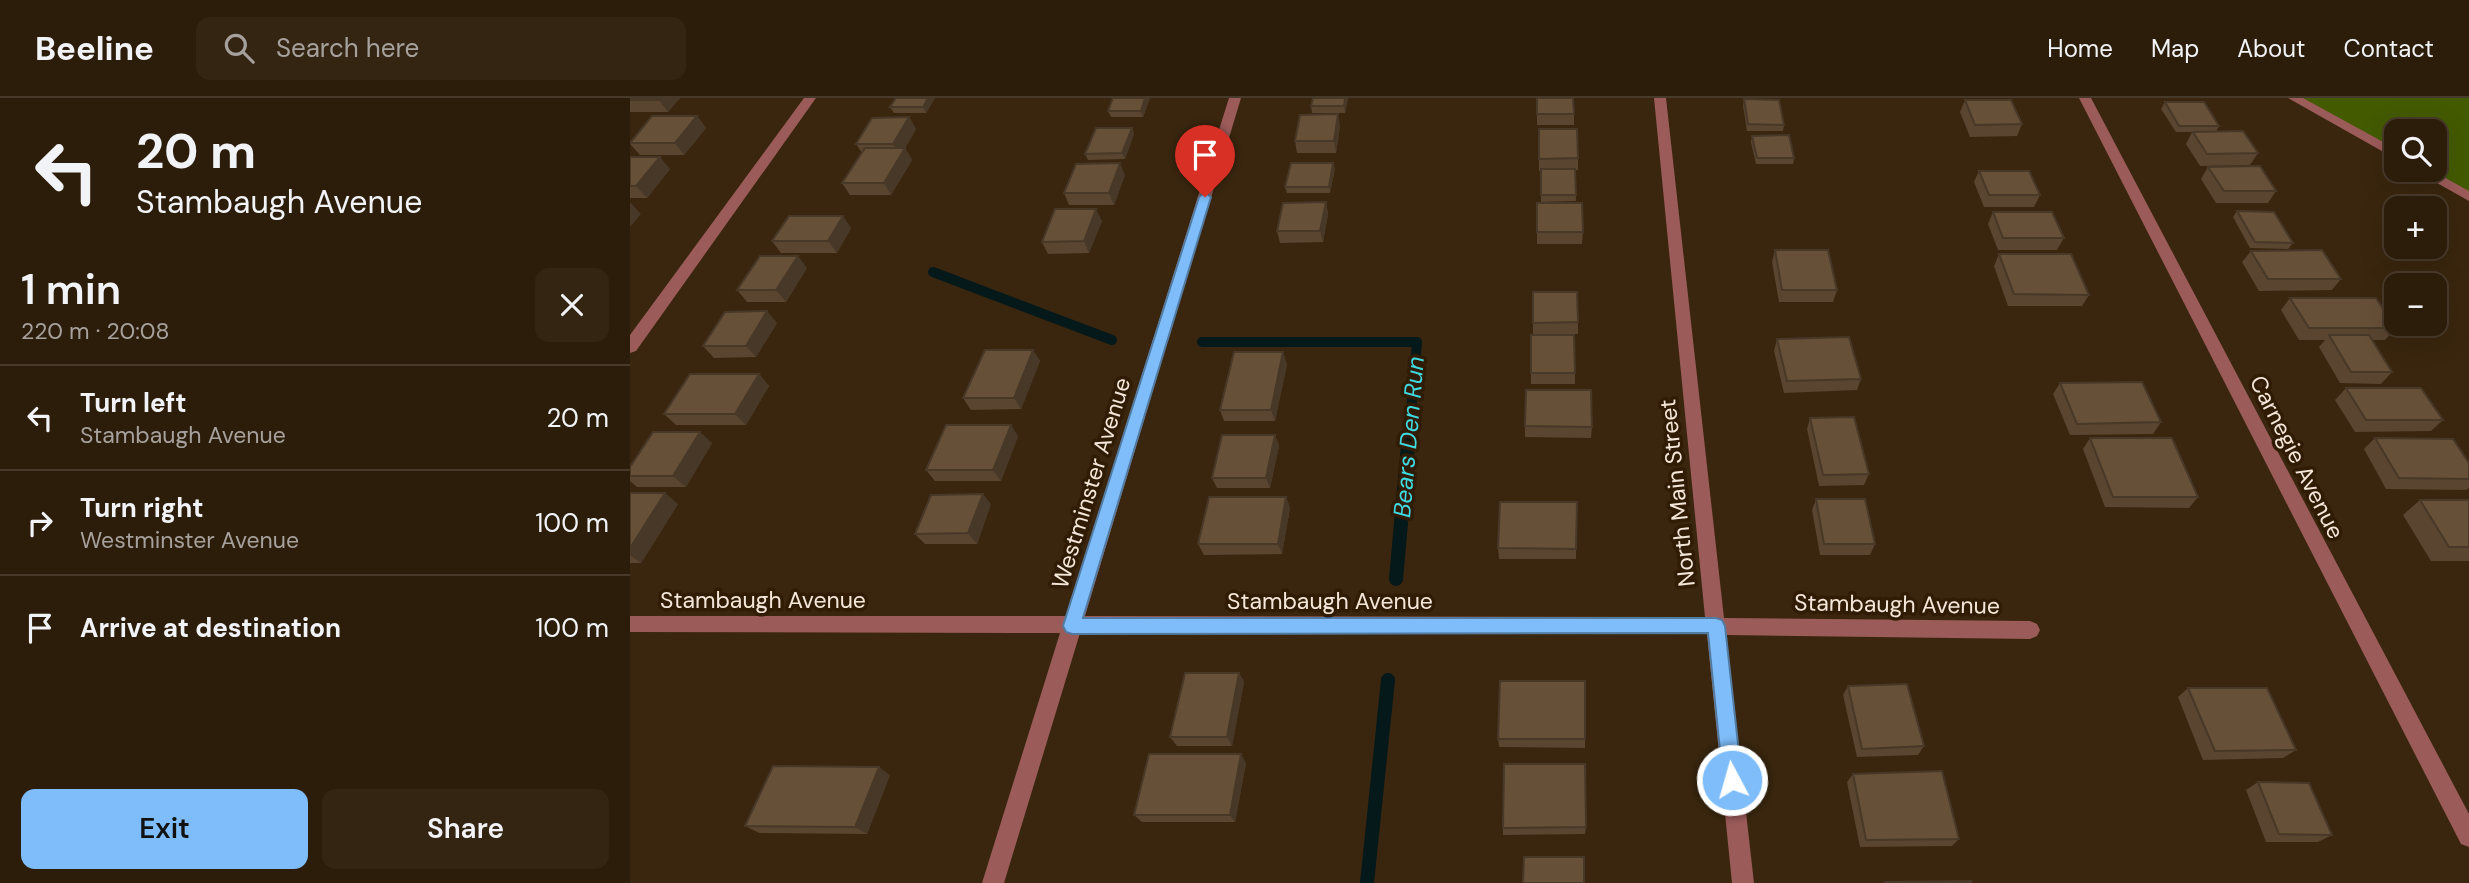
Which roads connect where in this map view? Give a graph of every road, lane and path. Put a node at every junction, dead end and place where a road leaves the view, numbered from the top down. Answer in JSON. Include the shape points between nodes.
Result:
{"nodes":[{"id":1,"x":810,"y":98,"type":"edge"},
{"id":2,"x":1236,"y":98,"type":"edge"},
{"id":3,"x":1660,"y":98,"type":"edge"},
{"id":4,"x":2085,"y":98,"type":"edge"},
{"id":5,"x":2294,"y":98,"type":"edge"},
{"id":6,"x":2384,"y":148,"type":"edge"},
{"id":7,"x":2442,"y":182,"type":"edge"},
{"id":8,"x":2469,"y":197,"type":"edge"},
{"id":9,"x":630,"y":347,"type":"edge"},
{"id":10,"x":630,"y":624,"type":"edge"},
{"id":11,"x":1072,"y":626,"type":"junction"},
{"id":12,"x":1716,"y":626,"type":"junction"},
{"id":13,"x":2029,"y":630,"type":"dead end"},
{"id":14,"x":2469,"y":836,"type":"edge"},
{"id":15,"x":993,"y":883,"type":"edge"},
{"id":16,"x":1743,"y":883,"type":"edge"}],
"edges":[{"from":1,"to":9,"type":"street"},
{"from":2,"to":11,"type":"street","name":"Westminster Avenue"},
{"from":3,"to":12,"type":"street","name":"North Main Street"},
{"from":4,"to":14,"type":"street","name":"Carnegie Avenue"},
{"from":5,"to":6,"type":"street"},
{"from":7,"to":8,"type":"street"},
{"from":10,"to":11,"type":"street","name":"Stambaugh Avenue"},
{"from":11,"to":12,"type":"street","name":"Stambaugh Avenue"},
{"from":11,"to":15,"type":"street","name":"Westminster Avenue"},
{"from":12,"to":13,"type":"street","name":"Stambaugh Avenue"},
{"from":12,"to":16,"type":"street","name":"North Main Street"}]}
